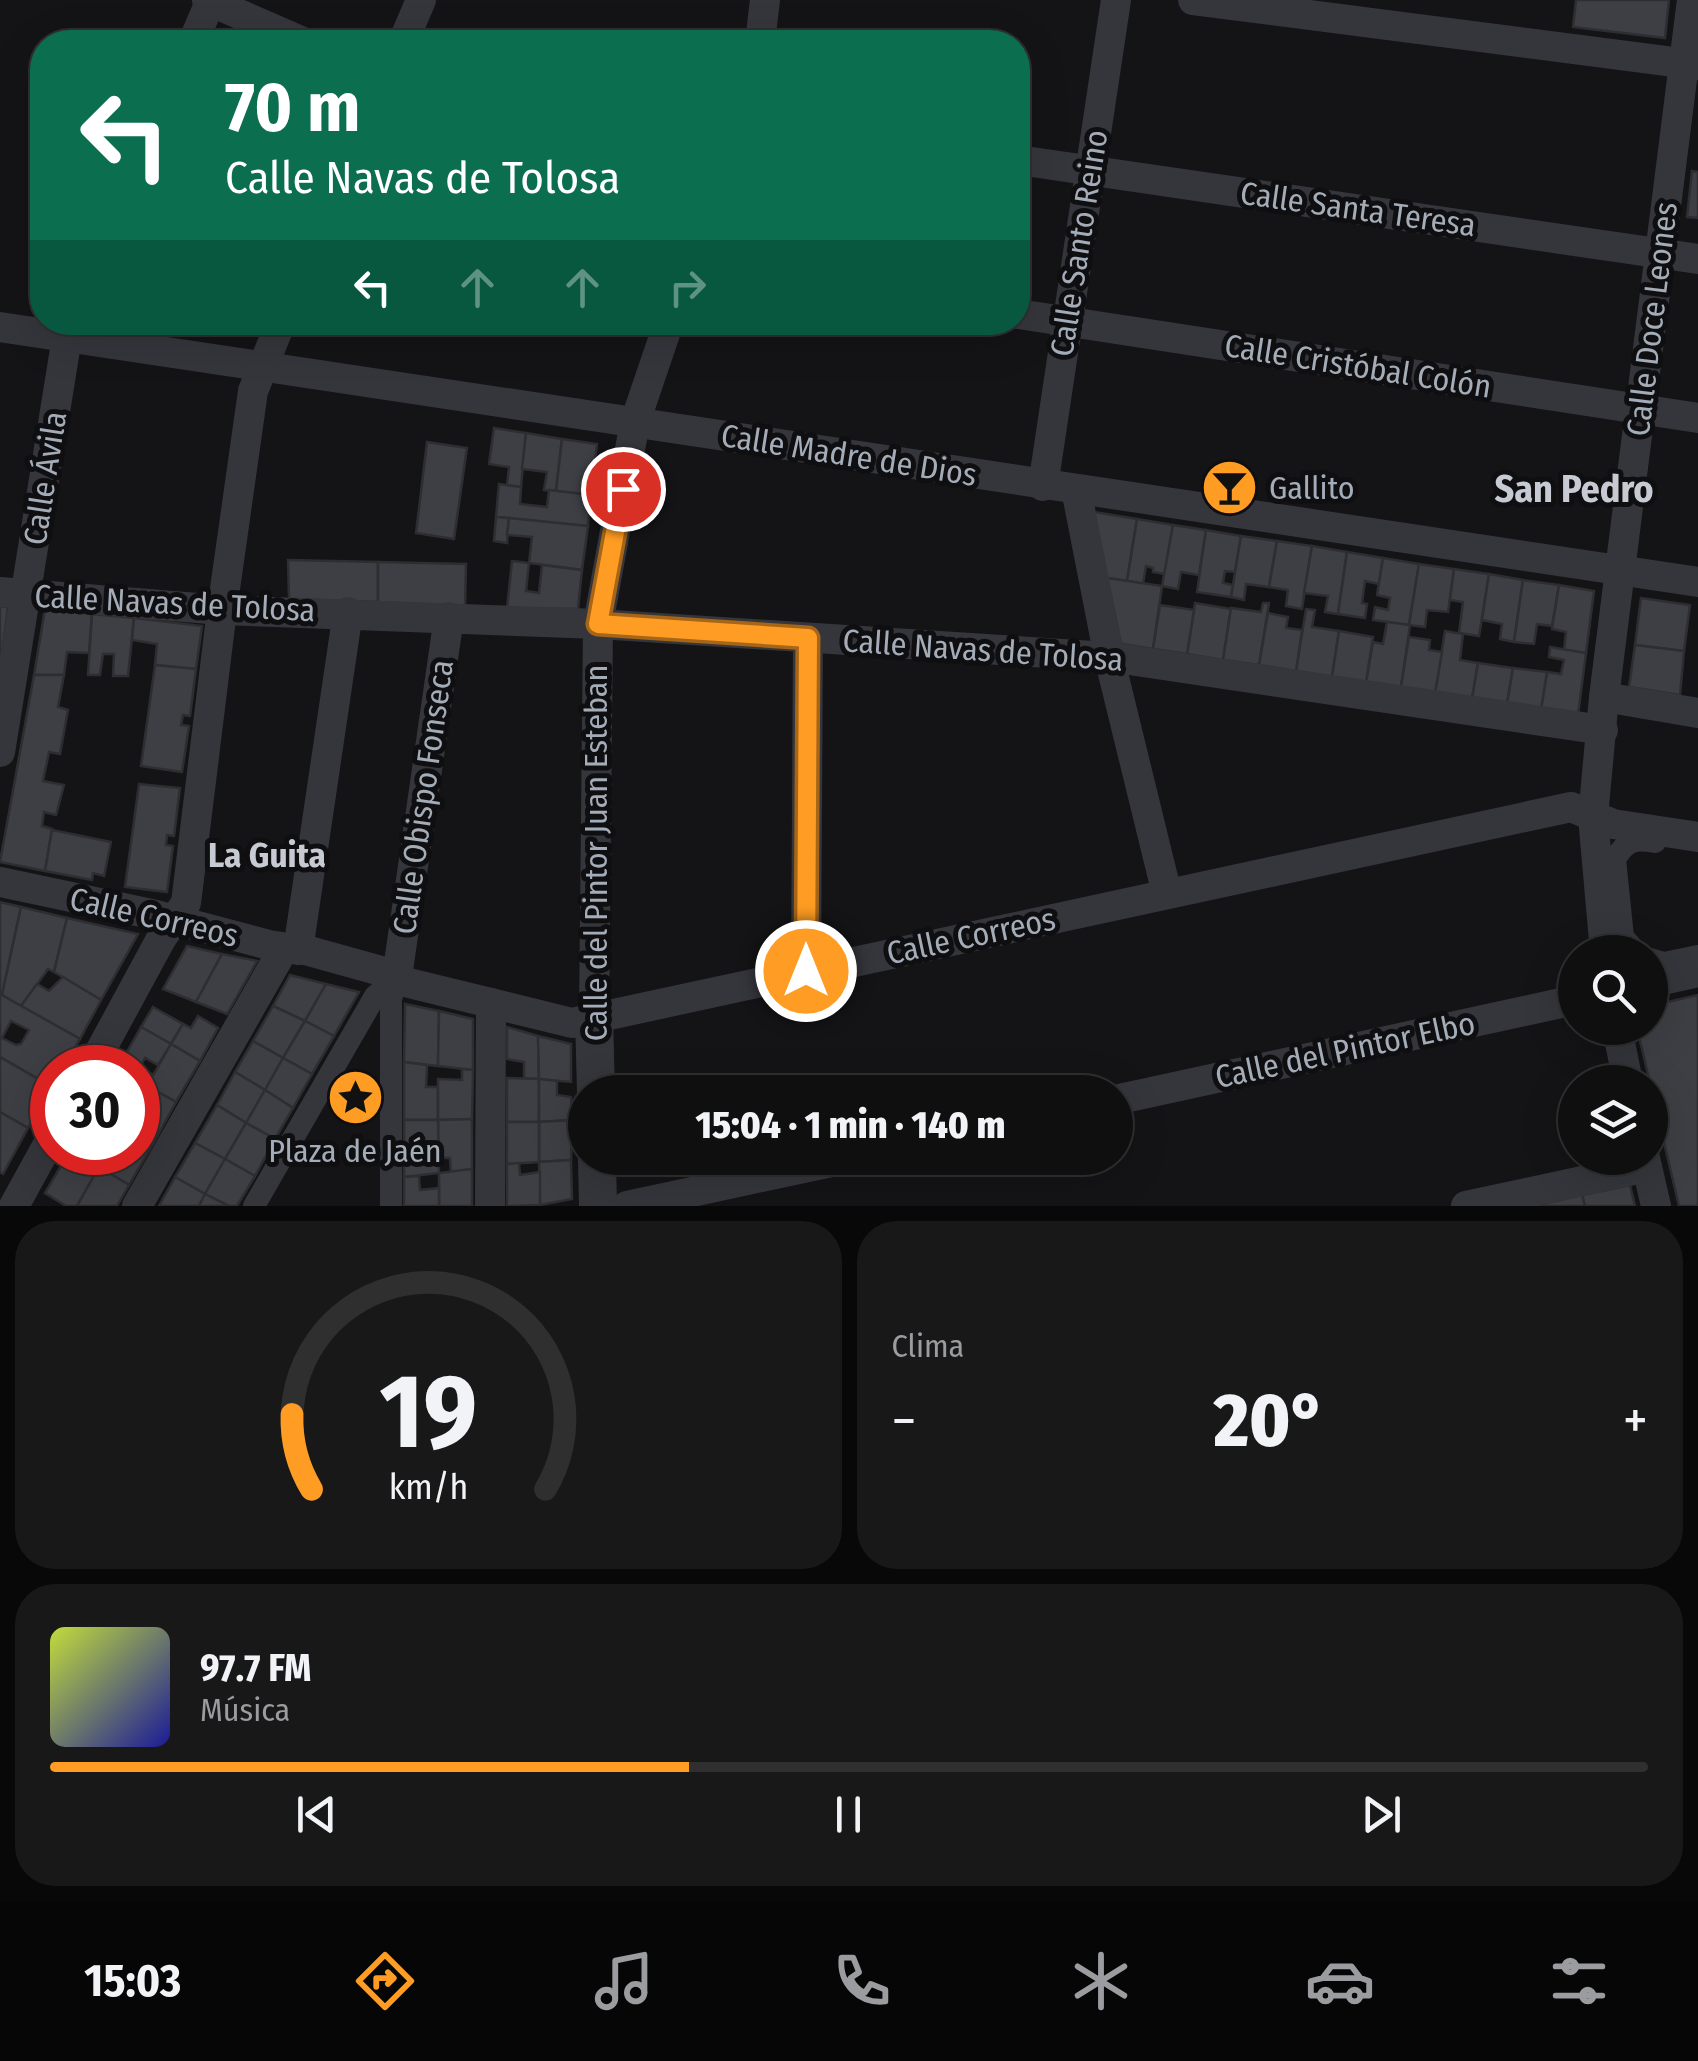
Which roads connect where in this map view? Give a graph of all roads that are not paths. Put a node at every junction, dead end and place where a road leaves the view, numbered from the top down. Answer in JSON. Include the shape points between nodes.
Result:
{"nodes":[{"id":1,"x":209,"y":0,"type":"edge"},
{"id":2,"x":421,"y":0,"type":"edge"},
{"id":3,"x":765,"y":0,"type":"edge"},
{"id":4,"x":1116,"y":0,"type":"edge"},
{"id":5,"x":1193,"y":0,"type":"edge"},
{"id":6,"x":1692,"y":0,"type":"edge"},
{"id":7,"x":197,"y":30,"type":"edge"},
{"id":8,"x":276,"y":30,"type":"edge"},
{"id":9,"x":407,"y":30,"type":"edge"},
{"id":10,"x":761,"y":30,"type":"edge"},
{"id":11,"x":1690,"y":64,"type":"edge"},
{"id":12,"x":1030,"y":162,"type":"edge"},
{"id":13,"x":1090,"y":170,"type":"junction"},
{"id":14,"x":1659,"y":253,"type":"junction"},
{"id":15,"x":1698,"y":259,"type":"edge"},
{"id":16,"x":1030,"y":316,"type":"edge"},
{"id":17,"x":1068,"y":322,"type":"junction"},
{"id":18,"x":0,"y":327,"type":"edge"},
{"id":19,"x":30,"y":328,"type":"edge"},
{"id":20,"x":69,"y":335,"type":"edge"},
{"id":21,"x":96,"y":335,"type":"edge"},
{"id":22,"x":275,"y":335,"type":"edge"},
{"id":23,"x":665,"y":335,"type":"edge"},
{"id":24,"x":262,"y":367,"type":"junction"},
{"id":25,"x":1640,"y":409,"type":"junction"},
{"id":26,"x":1698,"y":418,"type":"edge"},
{"id":27,"x":636,"y":422,"type":"junction"},
{"id":28,"x":1043,"y":486,"type":"junction"},
{"id":29,"x":1076,"y":490,"type":"junction"},
{"id":30,"x":1621,"y":571,"type":"junction"},
{"id":31,"x":1698,"y":582,"type":"edge"},
{"id":32,"x":13,"y":594,"type":"edge"},
{"id":33,"x":222,"y":610,"type":"junction"},
{"id":34,"x":348,"y":612,"type":"junction"},
{"id":35,"x":448,"y":617,"type":"junction"},
{"id":36,"x":598,"y":624,"type":"junction"},
{"id":37,"x":808,"y":638,"type":"junction"},
{"id":38,"x":1109,"y":657,"type":"junction"},
{"id":39,"x":1604,"y":698,"type":"junction"},
{"id":40,"x":1698,"y":712,"type":"edge"},
{"id":41,"x":1602,"y":730,"type":"junction"},
{"id":42,"x":0,"y":752,"type":"edge"},
{"id":43,"x":1593,"y":816,"type":"junction"},
{"id":44,"x":1698,"y":837,"type":"edge"},
{"id":45,"x":1698,"y":848,"type":"edge"},
{"id":46,"x":0,"y":882,"type":"edge"},
{"id":47,"x":1167,"y":894,"type":"junction"},
{"id":48,"x":175,"y":920,"type":"junction"},
{"id":49,"x":1604,"y":935,"type":"edge"},
{"id":50,"x":1624,"y":935,"type":"edge"},
{"id":51,"x":291,"y":949,"type":"junction"},
{"id":52,"x":1698,"y":956,"type":"edge"},
{"id":53,"x":1668,"y":962,"type":"edge"},
{"id":54,"x":806,"y":971,"type":"junction"},
{"id":55,"x":1698,"y":972,"type":"edge"},
{"id":56,"x":397,"y":977,"type":"junction"},
{"id":57,"x":1668,"y":979,"type":"edge"},
{"id":58,"x":491,"y":1002,"type":"junction"},
{"id":59,"x":1558,"y":1004,"type":"edge"},
{"id":60,"x":594,"y":1017,"type":"junction"},
{"id":61,"x":103,"y":1045,"type":"edge"},
{"id":62,"x":596,"y":1075,"type":"edge"},
{"id":63,"x":1133,"y":1096,"type":"edge"},
{"id":64,"x":31,"y":1175,"type":"edge"},
{"id":65,"x":597,"y":1175,"type":"edge"},
{"id":66,"x":771,"y":1175,"type":"edge"},
{"id":67,"x":1593,"y":1175,"type":"edge"},
{"id":68,"x":1649,"y":1175,"type":"edge"},
{"id":69,"x":0,"y":1198,"type":"edge"},
{"id":70,"x":14,"y":1206,"type":"edge"},
{"id":71,"x":138,"y":1206,"type":"edge"},
{"id":72,"x":254,"y":1206,"type":"edge"},
{"id":73,"x":390,"y":1206,"type":"edge"},
{"id":74,"x":490,"y":1206,"type":"edge"},
{"id":75,"x":598,"y":1206,"type":"edge"},
{"id":76,"x":627,"y":1206,"type":"edge"},
{"id":77,"x":1466,"y":1206,"type":"edge"},
{"id":78,"x":1656,"y":1206,"type":"edge"}],
"edges":[{"from":1,"to":7,"type":"street"},
{"from":1,"to":8,"type":"street"},
{"from":2,"to":9,"type":"street"},
{"from":3,"to":10,"type":"street"},
{"from":4,"to":13,"type":"street","name":"Calle Santo Reino"},
{"from":5,"to":11,"type":"street"},
{"from":6,"to":11,"type":"street","name":"Calle Doce Leones"},
{"from":11,"to":14,"type":"street","name":"Calle Doce Leones"},
{"from":12,"to":13,"type":"street","name":"Calle Santa Teresa"},
{"from":13,"to":14,"type":"street","name":"Calle Santa Teresa"},
{"from":13,"to":17,"type":"street","name":"Calle Santo Reino"},
{"from":14,"to":15,"type":"street","name":"Calle Santa Teresa"},
{"from":14,"to":25,"type":"street","name":"Calle Doce Leones"},
{"from":16,"to":17,"type":"street","name":"Calle Cristóbal Colón"},
{"from":17,"to":25,"type":"street","name":"Calle Cristóbal Colón"},
{"from":17,"to":28,"type":"street","name":"Calle Santo Reino"},
{"from":18,"to":19,"type":"street","name":"Calle Madre de Dios"},
{"from":20,"to":32,"type":"street","name":"Calle Ávila"},
{"from":21,"to":24,"type":"street","name":"Calle Madre de Dios"},
{"from":22,"to":24,"type":"street"},
{"from":23,"to":27,"type":"street","name":"Calle del Pintor Juan Esteban"},
{"from":24,"to":27,"type":"street","name":"Calle Madre de Dios"},
{"from":24,"to":33,"type":"street"},
{"from":25,"to":26,"type":"street","name":"Calle Cristóbal Colón"},
{"from":25,"to":30,"type":"street","name":"Calle Doce Leones"},
{"from":27,"to":28,"type":"street","name":"Calle Madre de Dios"},
{"from":27,"to":36,"type":"street","name":"Calle del Pintor Juan Esteban"},
{"from":28,"to":29,"type":"street","name":"Calle Madre de Dios"},
{"from":29,"to":30,"type":"street","name":"Calle Madre de Dios"},
{"from":29,"to":38,"type":"street"},
{"from":30,"to":31,"type":"street","name":"Calle Madre de Dios"},
{"from":30,"to":39,"type":"street","name":"Calle Doce Leones"},
{"from":32,"to":33,"type":"street","name":"Calle Navas de Tolosa"},
{"from":32,"to":42,"type":"street","name":"Calle Ávila"},
{"from":33,"to":34,"type":"street","name":"Calle Navas de Tolosa"},
{"from":33,"to":48,"type":"street","via":[[186,903]]},
{"from":34,"to":35,"type":"street","name":"Calle Navas de Tolosa"},
{"from":34,"to":51,"type":"street"},
{"from":35,"to":36,"type":"street","name":"Calle Navas de Tolosa"},
{"from":35,"to":56,"type":"street","name":"Calle Obispo Fonseca"},
{"from":36,"to":37,"type":"street","name":"Calle Navas de Tolosa"},
{"from":36,"to":60,"type":"street","name":"Calle del Pintor Juan Esteban"},
{"from":37,"to":38,"type":"street","name":"Calle Navas de Tolosa"},
{"from":37,"to":54,"type":"street"},
{"from":38,"to":41,"type":"street","name":"Calle Navas de Tolosa"},
{"from":38,"to":47,"type":"street"},
{"from":39,"to":40,"type":"street"},
{"from":39,"to":41,"type":"street","name":"Calle Doce Leones"},
{"from":41,"to":43,"type":"street","name":"Calle Doce Leones"},
{"from":43,"to":44,"type":"street","name":"Calle Correos"},
{"from":43,"to":47,"type":"street","name":"Calle Correos","via":[[1571,807]]},
{"from":43,"to":49,"type":"street","name":"Calle Doce Leones"},
{"from":45,"to":50,"type":"street","via":[[1637,839],[1624,846],[1614,860]]},
{"from":46,"to":48,"type":"street","name":"Calle Correos"},
{"from":47,"to":54,"type":"street","name":"Calle Correos"},
{"from":48,"to":51,"type":"street","name":"Calle Correos"},
{"from":48,"to":61,"type":"street"},
{"from":51,"to":56,"type":"street","name":"Calle Correos"},
{"from":51,"to":71,"type":"street"},
{"from":52,"to":53,"type":"street"},
{"from":54,"to":60,"type":"street","name":"Calle Correos"},
{"from":55,"to":57,"type":"street"},
{"from":56,"to":58,"type":"street","name":"Calle Correos"},
{"from":56,"to":72,"type":"street","via":[[375,996]]},
{"from":56,"to":73,"type":"street","via":[[391,999]]},
{"from":58,"to":60,"type":"street","name":"Calle Correos","via":[[572,1024]]},
{"from":58,"to":74,"type":"street"},
{"from":59,"to":63,"type":"street","name":"Calle del Pintor Elbo"},
{"from":60,"to":62,"type":"street","name":"Calle del Pintor Juan Esteban"},
{"from":64,"to":70,"type":"street"},
{"from":65,"to":75,"type":"street"},
{"from":66,"to":76,"type":"street"},
{"from":67,"to":77,"type":"street"},
{"from":68,"to":78,"type":"street"},
{"from":69,"to":70,"type":"street"}]}
